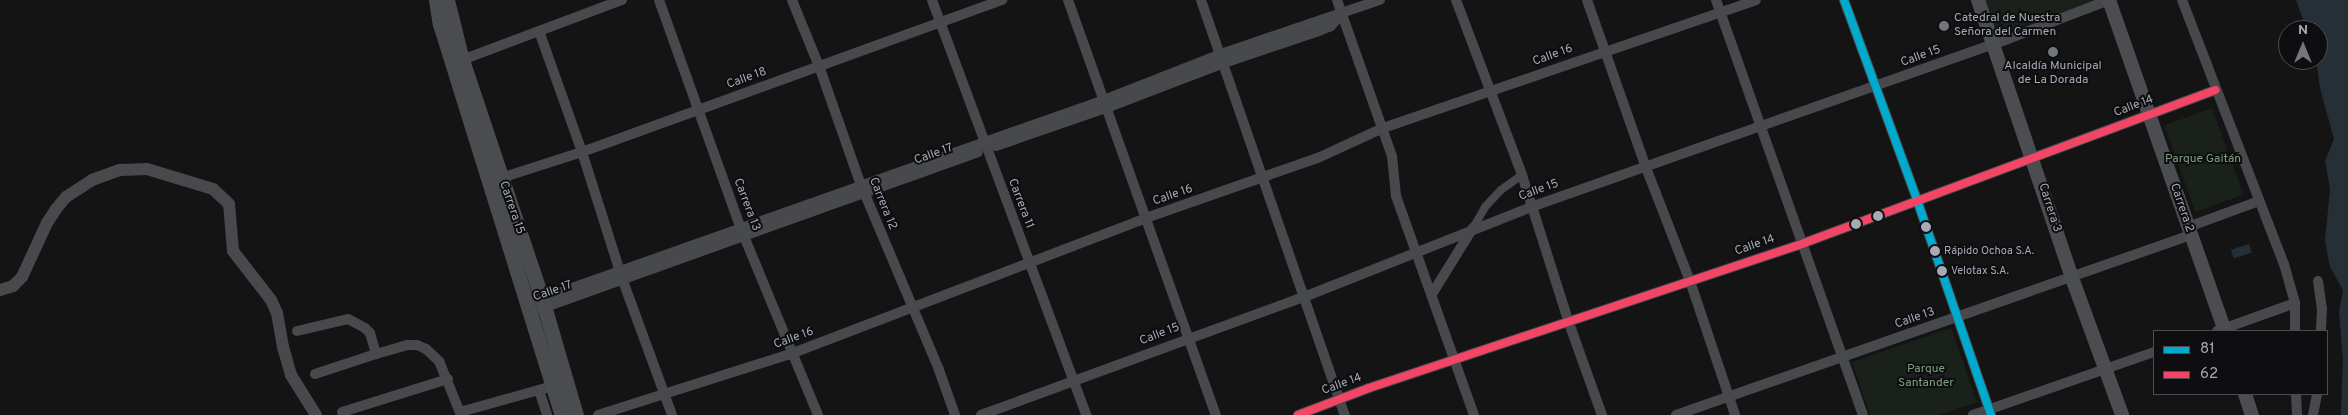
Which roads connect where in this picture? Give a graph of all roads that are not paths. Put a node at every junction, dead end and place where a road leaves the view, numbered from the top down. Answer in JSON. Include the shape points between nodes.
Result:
{"nodes":[{"id":1,"x":436,"y":0,"type":"edge"},
{"id":2,"x":447,"y":0,"type":"edge"},
{"id":3,"x":622,"y":0,"type":"edge"},
{"id":4,"x":659,"y":0,"type":"edge"},
{"id":5,"x":792,"y":0,"type":"edge"},
{"id":6,"x":932,"y":0,"type":"edge"},
{"id":7,"x":1002,"y":0,"type":"edge"},
{"id":8,"x":1068,"y":0,"type":"edge"},
{"id":9,"x":1201,"y":0,"type":"edge"},
{"id":10,"x":1337,"y":0,"type":"edge"},
{"id":11,"x":1380,"y":0,"type":"edge"},
{"id":12,"x":1456,"y":0,"type":"edge"},
{"id":13,"x":1587,"y":0,"type":"edge"},
{"id":14,"x":1716,"y":0,"type":"edge"},
{"id":15,"x":1756,"y":0,"type":"edge"},
{"id":16,"x":1844,"y":0,"type":"edge"},
{"id":17,"x":1978,"y":0,"type":"edge"},
{"id":18,"x":2109,"y":0,"type":"edge"},
{"id":19,"x":2182,"y":0,"type":"edge"},
{"id":20,"x":1721,"y":13,"type":"junction"},
{"id":21,"x":1341,"y":14,"type":"junction"},
{"id":22,"x":940,"y":22,"type":"junction"},
{"id":23,"x":539,"y":30,"type":"junction"},
{"id":24,"x":1995,"y":44,"type":"junction"},
{"id":25,"x":1606,"y":50,"type":"junction"},
{"id":26,"x":1222,"y":58,"type":"junction"},
{"id":27,"x":462,"y":60,"type":"junction"},
{"id":28,"x":819,"y":66,"type":"junction"},
{"id":29,"x":1875,"y":87,"type":"junction"},
{"id":30,"x":2216,"y":90,"type":"junction"},
{"id":31,"x":1490,"y":91,"type":"junction"},
{"id":32,"x":1105,"y":104,"type":"junction"},
{"id":33,"x":698,"y":110,"type":"junction"},
{"id":34,"x":2148,"y":115,"type":"junction"},
{"id":35,"x":1761,"y":126,"type":"junction"},
{"id":36,"x":1383,"y":128,"type":"junction"},
{"id":37,"x":985,"y":146,"type":"junction"},
{"id":38,"x":582,"y":152,"type":"junction"},
{"id":39,"x":2033,"y":159,"type":"junction"},
{"id":40,"x":1646,"y":166,"type":"junction"},
{"id":41,"x":1522,"y":175,"type":"junction"},
{"id":42,"x":501,"y":178,"type":"junction"},
{"id":43,"x":1261,"y":178,"type":"junction"},
{"id":44,"x":863,"y":190,"type":"junction"},
{"id":45,"x":1917,"y":200,"type":"junction"},
{"id":46,"x":2260,"y":201,"type":"junction"},
{"id":47,"x":1531,"y":206,"type":"junction"},
{"id":48,"x":1146,"y":218,"type":"junction"},
{"id":49,"x":1473,"y":228,"type":"junction"},
{"id":50,"x":2189,"y":231,"type":"junction"},
{"id":51,"x":743,"y":233,"type":"junction"},
{"id":52,"x":1804,"y":242,"type":"junction"},
{"id":53,"x":1417,"y":253,"type":"junction"},
{"id":54,"x":1029,"y":264,"type":"junction"},
{"id":55,"x":622,"y":277,"type":"junction"},
{"id":56,"x":2072,"y":278,"type":"junction"},
{"id":57,"x":1690,"y":281,"type":"junction"},
{"id":58,"x":2318,"y":281,"type":"dead end"},
{"id":59,"x":0,"y":290,"type":"edge"},
{"id":60,"x":1432,"y":294,"type":"junction"},
{"id":61,"x":1304,"y":297,"type":"junction"},
{"id":62,"x":2295,"y":303,"type":"junction"},
{"id":63,"x":536,"y":306,"type":"junction"},
{"id":64,"x":912,"y":307,"type":"junction"},
{"id":65,"x":1957,"y":318,"type":"junction"},
{"id":66,"x":1569,"y":323,"type":"junction"},
{"id":67,"x":297,"y":330,"type":"dead end"},
{"id":68,"x":2222,"y":330,"type":"edge"},
{"id":69,"x":2295,"y":330,"type":"edge"},
{"id":70,"x":2321,"y":330,"type":"edge"},
{"id":71,"x":1188,"y":338,"type":"junction"},
{"id":72,"x":2153,"y":352,"type":"edge"},
{"id":73,"x":793,"y":353,"type":"junction"},
{"id":74,"x":376,"y":354,"type":"junction"},
{"id":75,"x":1843,"y":357,"type":"junction"},
{"id":76,"x":1455,"y":361,"type":"junction"},
{"id":77,"x":2105,"y":369,"type":"junction"},
{"id":78,"x":315,"y":374,"type":"dead end"},
{"id":79,"x":448,"y":379,"type":"junction"},
{"id":80,"x":1075,"y":382,"type":"junction"},
{"id":81,"x":546,"y":388,"type":"junction"},
{"id":82,"x":664,"y":394,"type":"junction"},
{"id":83,"x":2245,"y":395,"type":"edge"},
{"id":84,"x":2296,"y":395,"type":"edge"},
{"id":85,"x":2316,"y":395,"type":"edge"},
{"id":86,"x":1729,"y":398,"type":"junction"},
{"id":87,"x":1340,"y":399,"type":"junction"},
{"id":88,"x":342,"y":412,"type":"dead end"},
{"id":89,"x":1990,"y":412,"type":"edge"},
{"id":90,"x":461,"y":413,"type":"edge"},
{"id":91,"x":316,"y":415,"type":"edge"},
{"id":92,"x":547,"y":415,"type":"edge"},
{"id":93,"x":562,"y":415,"type":"edge"},
{"id":94,"x":576,"y":415,"type":"edge"},
{"id":95,"x":598,"y":415,"type":"edge"},
{"id":96,"x":672,"y":415,"type":"edge"},
{"id":97,"x":818,"y":415,"type":"edge"},
{"id":98,"x":955,"y":415,"type":"edge"},
{"id":99,"x":981,"y":415,"type":"edge"},
{"id":100,"x":1086,"y":415,"type":"edge"},
{"id":101,"x":1216,"y":415,"type":"edge"},
{"id":102,"x":1298,"y":415,"type":"edge"},
{"id":103,"x":1345,"y":415,"type":"edge"},
{"id":104,"x":1474,"y":415,"type":"edge"},
{"id":105,"x":1602,"y":415,"type":"edge"},
{"id":106,"x":1676,"y":415,"type":"edge"},
{"id":107,"x":1735,"y":415,"type":"edge"},
{"id":108,"x":1863,"y":415,"type":"edge"},
{"id":109,"x":1973,"y":415,"type":"edge"},
{"id":110,"x":2122,"y":415,"type":"edge"},
{"id":111,"x":2252,"y":415,"type":"edge"},
{"id":112,"x":2297,"y":415,"type":"edge"},
{"id":113,"x":2313,"y":415,"type":"edge"}],
"edges":[{"from":1,"to":63,"type":"main road","name":"Carrera 15","via":[[447,47]]},
{"from":2,"to":27,"type":"main road","name":"Carrera 15"},
{"from":3,"to":23,"type":"street"},
{"from":4,"to":33,"type":"street","name":"Carrera 13"},
{"from":5,"to":28,"type":"street","name":"Carrera 12"},
{"from":6,"to":22,"type":"street","name":"Carrera 11"},
{"from":7,"to":22,"type":"street","name":"Calle 18"},
{"from":8,"to":32,"type":"street"},
{"from":9,"to":26,"type":"street"},
{"from":10,"to":21,"type":"street"},
{"from":11,"to":21,"type":"street","name":"Calle 17"},
{"from":12,"to":31,"type":"street"},
{"from":13,"to":25,"type":"street"},
{"from":14,"to":20,"type":"street"},
{"from":15,"to":20,"type":"street","name":"Calle 16"},
{"from":16,"to":29,"type":"street"},
{"from":17,"to":24,"type":"main road","name":"Carrera 3"},
{"from":18,"to":24,"type":"street","name":"Calle 15"},
{"from":18,"to":34,"type":"main road","name":"Carrera 2"},
{"from":19,"to":30,"type":"street"},
{"from":20,"to":25,"type":"street","name":"Calle 16"},
{"from":20,"to":35,"type":"street"},
{"from":21,"to":26,"type":"street","name":"Calle 17"},
{"from":21,"to":36,"type":"street"},
{"from":22,"to":28,"type":"street","name":"Calle 18"},
{"from":22,"to":37,"type":"street","name":"Carrera 11"},
{"from":23,"to":27,"type":"street"},
{"from":23,"to":38,"type":"street"},
{"from":24,"to":29,"type":"street","name":"Calle 15"},
{"from":24,"to":39,"type":"main road","name":"Carrera 3"},
{"from":25,"to":31,"type":"street","name":"Calle 16"},
{"from":25,"to":40,"type":"street"},
{"from":26,"to":32,"type":"street","name":"Calle 17"},
{"from":26,"to":43,"type":"street"},
{"from":27,"to":42,"type":"main road","name":"Carrera 15"},
{"from":28,"to":33,"type":"street","name":"Calle 18"},
{"from":28,"to":44,"type":"street","name":"Carrera 12"},
{"from":29,"to":35,"type":"street","name":"Calle 15"},
{"from":29,"to":45,"type":"street"},
{"from":30,"to":34,"type":"street","name":"Calle 14"},
{"from":30,"to":46,"type":"street"},
{"from":31,"to":36,"type":"street","name":"Calle 16"},
{"from":31,"to":41,"type":"street"},
{"from":32,"to":37,"type":"street","name":"Calle 17"},
{"from":32,"to":48,"type":"street"},
{"from":33,"to":38,"type":"street","name":"Calle 18"},
{"from":33,"to":51,"type":"street","name":"Carrera 13"},
{"from":34,"to":39,"type":"street","name":"Calle 14"},
{"from":34,"to":50,"type":"main road","name":"Carrera 2"},
{"from":35,"to":40,"type":"street","name":"Calle 15"},
{"from":35,"to":52,"type":"street"},
{"from":36,"to":43,"type":"street","name":"Calle 16"},
{"from":36,"to":53,"type":"street","via":[[1392,156],[1396,196]]},
{"from":37,"to":44,"type":"street","name":"Calle 17"},
{"from":37,"to":54,"type":"street","name":"Carrera 11"},
{"from":38,"to":42,"type":"street","name":"Calle 18"},
{"from":38,"to":55,"type":"street"},
{"from":39,"to":45,"type":"street","name":"Calle 14"},
{"from":39,"to":56,"type":"main road","name":"Carrera 3"},
{"from":40,"to":47,"type":"street","name":"Calle 15"},
{"from":40,"to":57,"type":"street"},
{"from":41,"to":47,"type":"street"},
{"from":41,"to":49,"type":"street","via":[[1501,190]]},
{"from":42,"to":63,"type":"main road","name":"Carrera 15"},
{"from":43,"to":48,"type":"street","name":"Calle 16"},
{"from":43,"to":61,"type":"street"},
{"from":44,"to":51,"type":"street","name":"Calle 17"},
{"from":44,"to":64,"type":"street","name":"Carrera 12"},
{"from":45,"to":52,"type":"street","name":"Calle 14"},
{"from":45,"to":65,"type":"street"},
{"from":46,"to":50,"type":"street","name":"Calle 13"},
{"from":46,"to":62,"type":"street"},
{"from":47,"to":49,"type":"street","name":"Calle 15"},
{"from":47,"to":66,"type":"street"},
{"from":48,"to":54,"type":"street","name":"Calle 16"},
{"from":48,"to":71,"type":"street"},
{"from":49,"to":53,"type":"street","name":"Calle 15"},
{"from":49,"to":60,"type":"street"},
{"from":50,"to":56,"type":"street","name":"Calle 13"},
{"from":50,"to":68,"type":"main road","name":"Carrera 2"},
{"from":51,"to":55,"type":"street","name":"Calle 17"},
{"from":51,"to":73,"type":"street","name":"Carrera 13"},
{"from":52,"to":57,"type":"street","name":"Calle 14"},
{"from":52,"to":75,"type":"street"},
{"from":53,"to":60,"type":"street"},
{"from":53,"to":61,"type":"street","name":"Calle 15"},
{"from":54,"to":64,"type":"street","name":"Calle 16"},
{"from":54,"to":80,"type":"street","name":"Carrera 11"},
{"from":55,"to":63,"type":"street","name":"Calle 17"},
{"from":55,"to":82,"type":"street"},
{"from":56,"to":65,"type":"street","name":"Calle 13"},
{"from":56,"to":77,"type":"main road","name":"Carrera 3"},
{"from":57,"to":66,"type":"street","name":"Calle 14"},
{"from":57,"to":86,"type":"street"},
{"from":58,"to":70,"type":"street"},
{"from":59,"to":91,"type":"street","via":[[13,286],[22,277],[47,223],[66,197],[92,180],[120,170],[147,169],[213,189],[229,204],[233,251],[272,300],[291,375]]},
{"from":60,"to":76,"type":"street"},
{"from":61,"to":71,"type":"street","name":"Calle 15"},
{"from":61,"to":87,"type":"street"},
{"from":62,"to":68,"type":"street"},
{"from":62,"to":69,"type":"street"},
{"from":63,"to":81,"type":"main road","name":"Carrera 15"},
{"from":63,"to":94,"type":"main road","name":"Carrera 15"},
{"from":64,"to":73,"type":"street","name":"Calle 16"},
{"from":64,"to":98,"type":"street","name":"Carrera 12"},
{"from":65,"to":75,"type":"street","name":"Calle 13"},
{"from":65,"to":89,"type":"street"},
{"from":66,"to":76,"type":"street","name":"Calle 14"},
{"from":66,"to":105,"type":"street"},
{"from":67,"to":74,"type":"street","via":[[348,319],[370,333]]},
{"from":71,"to":80,"type":"street","name":"Calle 15"},
{"from":71,"to":101,"type":"street"},
{"from":72,"to":77,"type":"street"},
{"from":73,"to":82,"type":"street","name":"Calle 16"},
{"from":73,"to":97,"type":"street","name":"Carrera 13"},
{"from":74,"to":78,"type":"street"},
{"from":74,"to":79,"type":"street","via":[[417,345],[439,361]]},
{"from":75,"to":86,"type":"street","name":"Calle 13"},
{"from":75,"to":108,"type":"street"},
{"from":76,"to":87,"type":"street","name":"Calle 14"},
{"from":76,"to":104,"type":"street"},
{"from":77,"to":89,"type":"street"},
{"from":77,"to":110,"type":"main road","name":"Carrera 3"},
{"from":79,"to":88,"type":"street"},
{"from":79,"to":90,"type":"street"},
{"from":80,"to":99,"type":"street","name":"Calle 15"},
{"from":80,"to":100,"type":"street","name":"Carrera 11"},
{"from":81,"to":90,"type":"street"},
{"from":81,"to":92,"type":"street"},
{"from":81,"to":93,"type":"main road","name":"Carrera 15"},
{"from":82,"to":95,"type":"street","name":"Calle 16"},
{"from":82,"to":96,"type":"street"},
{"from":83,"to":111,"type":"main road"},
{"from":84,"to":112,"type":"street"},
{"from":85,"to":113,"type":"street"},
{"from":86,"to":106,"type":"street","name":"Calle 13"},
{"from":86,"to":107,"type":"street"},
{"from":87,"to":102,"type":"street","name":"Calle 14"},
{"from":87,"to":103,"type":"street"},
{"from":89,"to":109,"type":"street"}]}
